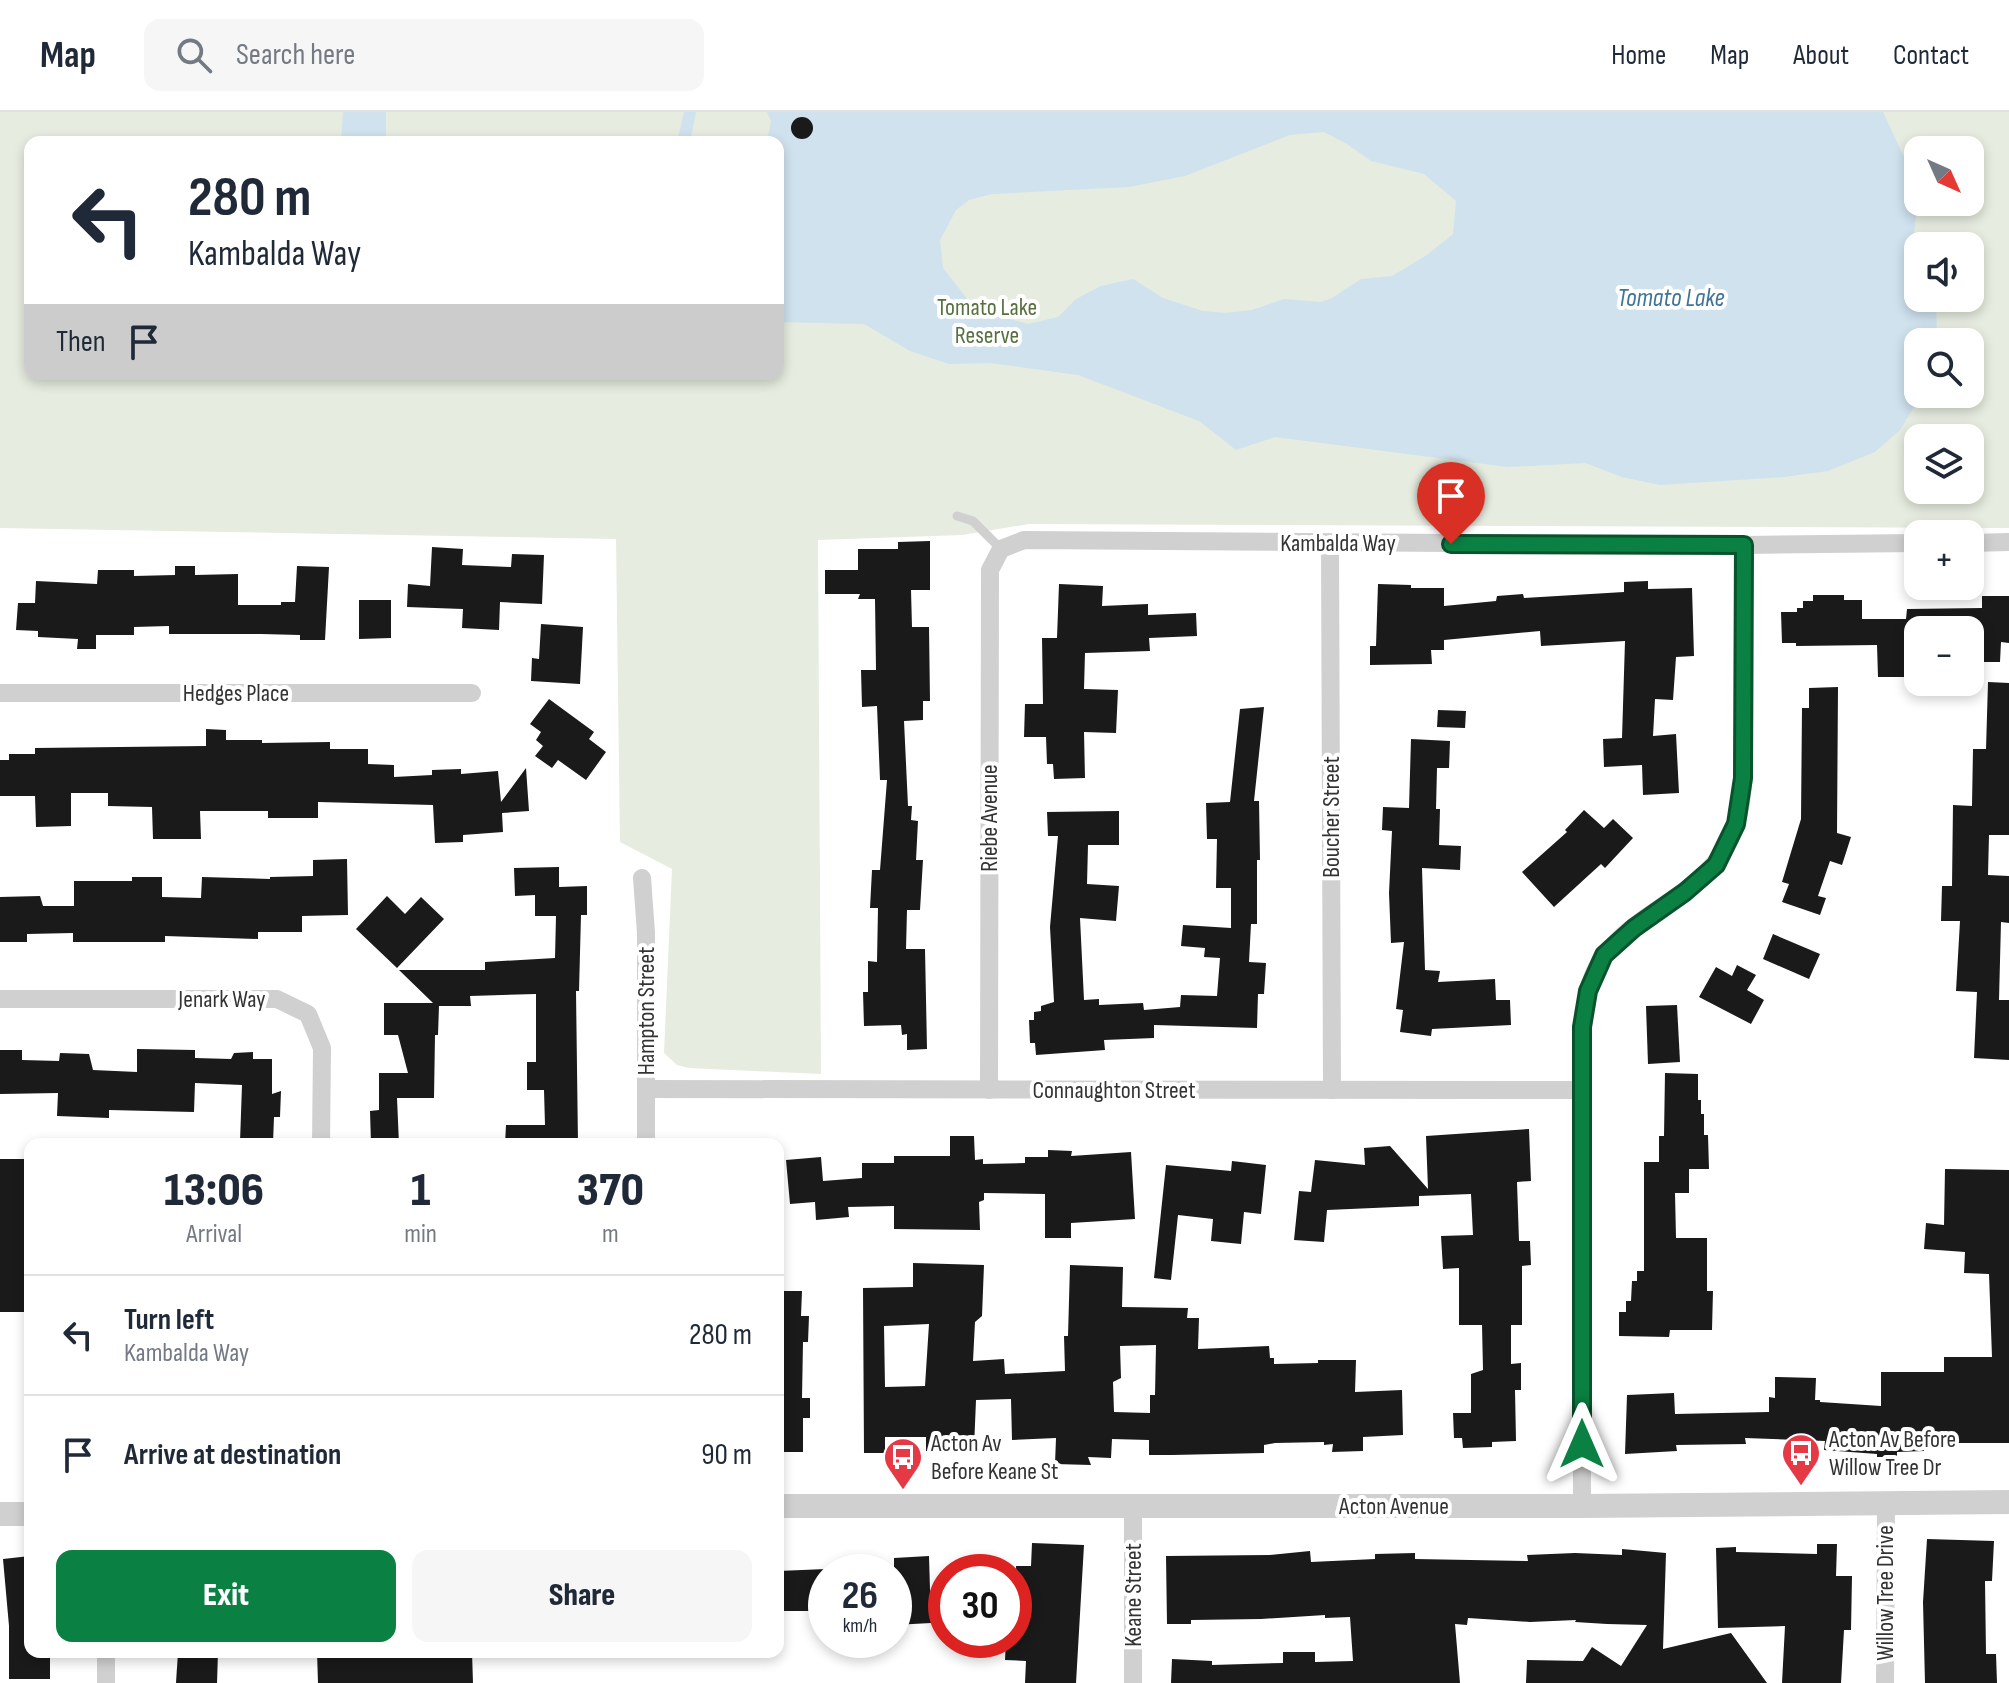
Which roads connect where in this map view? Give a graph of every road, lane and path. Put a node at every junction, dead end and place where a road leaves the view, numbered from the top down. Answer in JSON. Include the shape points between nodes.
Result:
{"nodes":[{"id":1,"x":957,"y":516,"type":"dead end"},
{"id":2,"x":2009,"y":542,"type":"edge"},
{"id":3,"x":1330,"y":543,"type":"junction"},
{"id":4,"x":1904,"y":543,"type":"edge"},
{"id":5,"x":1984,"y":543,"type":"edge"},
{"id":6,"x":1744,"y":545,"type":"junction"},
{"id":7,"x":1001,"y":549,"type":"junction"},
{"id":8,"x":0,"y":693,"type":"edge"},
{"id":9,"x":472,"y":693,"type":"dead end"},
{"id":10,"x":642,"y":878,"type":"dead end"},
{"id":11,"x":0,"y":999,"type":"edge"},
{"id":12,"x":646,"y":1089,"type":"junction"},
{"id":13,"x":989,"y":1090,"type":"junction"},
{"id":14,"x":1332,"y":1090,"type":"junction"},
{"id":15,"x":1581,"y":1090,"type":"junction"},
{"id":16,"x":321,"y":1138,"type":"edge"},
{"id":17,"x":646,"y":1138,"type":"edge"},
{"id":18,"x":2009,"y":1502,"type":"edge"},
{"id":19,"x":1886,"y":1503,"type":"junction"},
{"id":20,"x":784,"y":1506,"type":"edge"},
{"id":21,"x":1133,"y":1506,"type":"junction"},
{"id":22,"x":1582,"y":1506,"type":"junction"},
{"id":23,"x":0,"y":1514,"type":"edge"},
{"id":24,"x":24,"y":1514,"type":"edge"},
{"id":25,"x":106,"y":1658,"type":"edge"},
{"id":26,"x":106,"y":1683,"type":"edge"},
{"id":27,"x":1133,"y":1683,"type":"edge"},
{"id":28,"x":1885,"y":1683,"type":"edge"}],
"edges":[{"from":1,"to":7,"type":"lane","via":[[973,521]]},
{"from":2,"to":5,"type":"street"},
{"from":3,"to":6,"type":"street","name":"Kambalda Way"},
{"from":3,"to":7,"type":"street","name":"Kambalda Way","via":[[1024,540]]},
{"from":3,"to":14,"type":"street","name":"Boucher Street"},
{"from":4,"to":6,"type":"street","name":"Kambalda Way"},
{"from":6,"to":15,"type":"street","via":[[1743,778],[1736,824],[1716,865],[1604,955],[1588,991]]},
{"from":7,"to":13,"type":"street","name":"Riebe Avenue","via":[[990,570]]},
{"from":8,"to":9,"type":"street","name":"Hedges Place"},
{"from":10,"to":12,"type":"street","name":"Hampton Street"},
{"from":11,"to":16,"type":"street","name":"Jenark Way","via":[[277,999],[308,1014],[322,1048]]},
{"from":12,"to":13,"type":"street","name":"Connaughton Street"},
{"from":12,"to":17,"type":"street","name":"Hampton Street"},
{"from":13,"to":14,"type":"street","name":"Connaughton Street"},
{"from":14,"to":15,"type":"street","name":"Connaughton Street"},
{"from":15,"to":22,"type":"street"},
{"from":18,"to":19,"type":"street","name":"Acton Avenue"},
{"from":19,"to":22,"type":"street","name":"Acton Avenue"},
{"from":19,"to":28,"type":"street","name":"Willow Tree Drive"},
{"from":20,"to":21,"type":"street","name":"Acton Avenue"},
{"from":21,"to":22,"type":"street","name":"Acton Avenue"},
{"from":21,"to":27,"type":"street","name":"Keane Street"},
{"from":23,"to":24,"type":"street"},
{"from":25,"to":26,"type":"street"}]}
